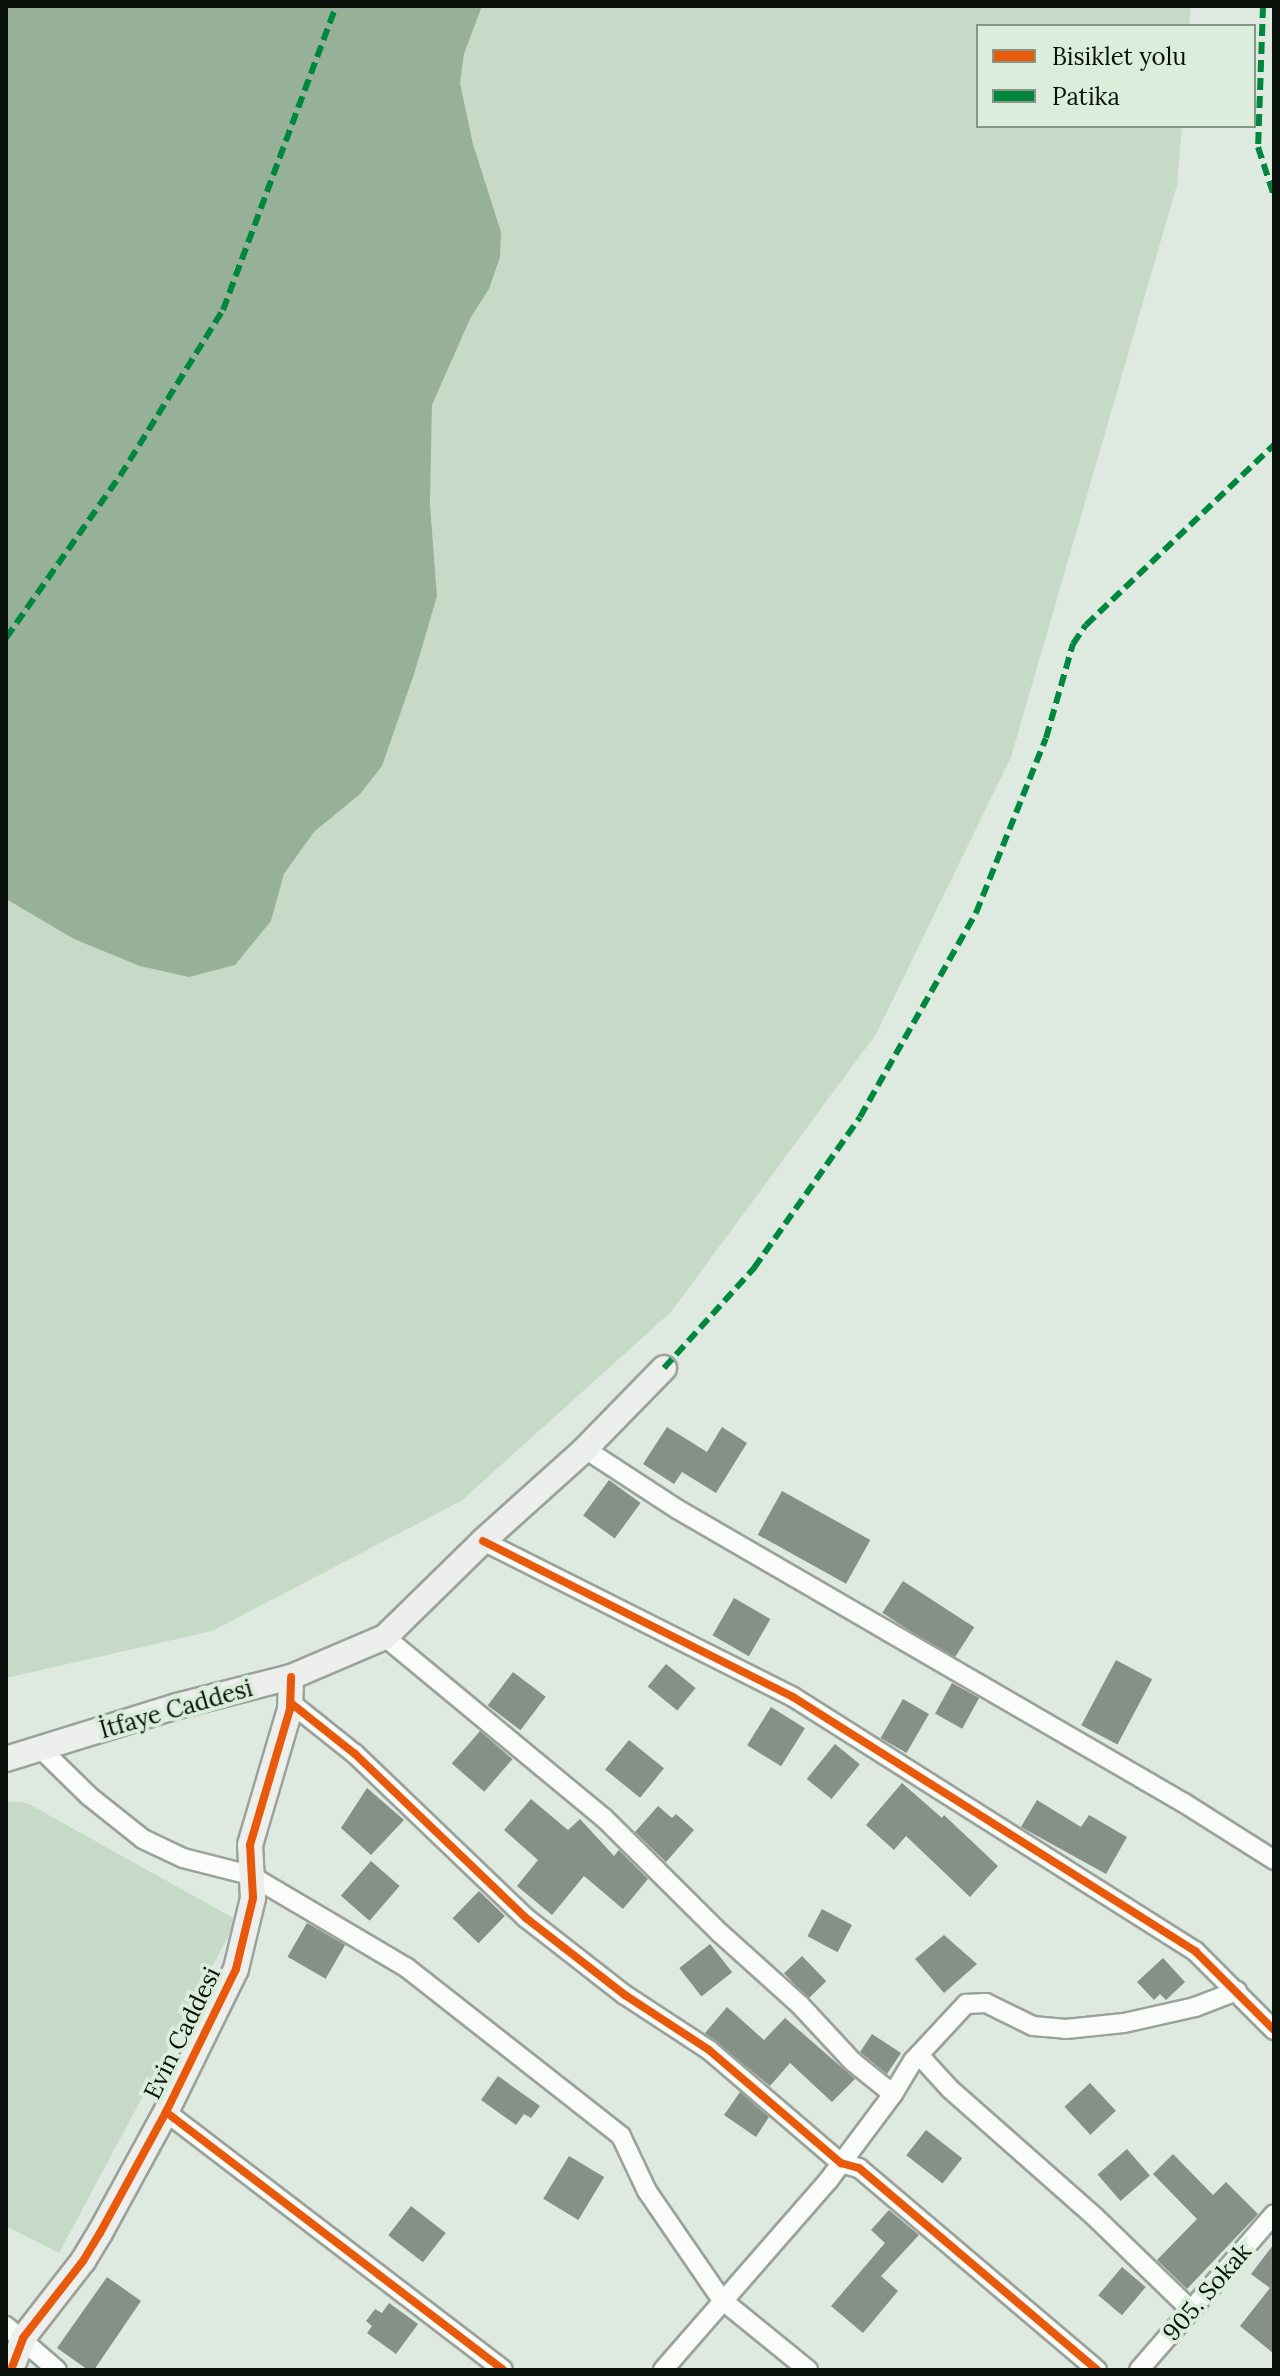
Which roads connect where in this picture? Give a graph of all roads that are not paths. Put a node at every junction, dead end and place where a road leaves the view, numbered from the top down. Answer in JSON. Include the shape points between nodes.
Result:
{"nodes":[{"id":1,"x":664,"y":1368,"type":"dead end"},
{"id":2,"x":585,"y":1449,"type":"junction"},
{"id":3,"x":483,"y":1541,"type":"junction"},
{"id":4,"x":385,"y":1637,"type":"junction"},
{"id":5,"x":291,"y":1677,"type":"junction"},
{"id":6,"x":291,"y":1703,"type":"junction"},
{"id":7,"x":40,"y":1748,"type":"junction"},
{"id":8,"x":6,"y":1759,"type":"edge"},
{"id":9,"x":1274,"y":1860,"type":"edge"},
{"id":10,"x":250,"y":1875,"type":"junction"},
{"id":11,"x":1237,"y":1991,"type":"junction"},
{"id":12,"x":1274,"y":2030,"type":"edge"},
{"id":13,"x":919,"y":2055,"type":"junction"},
{"id":14,"x":893,"y":2094,"type":"junction"},
{"id":15,"x":166,"y":2112,"type":"junction"},
{"id":16,"x":841,"y":2163,"type":"junction"},
{"id":17,"x":1274,"y":2214,"type":"edge"},
{"id":18,"x":722,"y":2300,"type":"junction"},
{"id":19,"x":1191,"y":2310,"type":"junction"},
{"id":20,"x":12,"y":2339,"type":"edge"},
{"id":21,"x":11,"y":2370,"type":"edge"},
{"id":22,"x":57,"y":2370,"type":"edge"},
{"id":23,"x":503,"y":2370,"type":"edge"},
{"id":24,"x":663,"y":2370,"type":"edge"},
{"id":25,"x":808,"y":2370,"type":"edge"},
{"id":26,"x":1097,"y":2370,"type":"edge"},
{"id":27,"x":1139,"y":2370,"type":"edge"}],
"edges":[{"from":1,"to":2,"type":"street","name":"İtfaye Caddesi"},
{"from":2,"to":3,"type":"street","name":"İtfaye Caddesi"},
{"from":2,"to":9,"type":"street","via":[[677,1509]]},
{"from":3,"to":4,"type":"street","name":"İtfaye Caddesi"},
{"from":3,"to":11,"type":"street","via":[[793,1697],[1183,1943]]},
{"from":4,"to":5,"type":"street","name":"İtfaye Caddesi"},
{"from":4,"to":14,"type":"street","via":[[604,1818],[853,2062]]},
{"from":5,"to":6,"type":"street","name":"Evin Caddesi"},
{"from":5,"to":7,"type":"street","name":"İtfaye Caddesi"},
{"from":6,"to":10,"type":"street","name":"Evin Caddesi","via":[[250,1845]]},
{"from":6,"to":16,"type":"street","via":[[355,1754],[526,1918],[625,1995],[709,2050]]},
{"from":7,"to":8,"type":"street","name":"İtfaye Caddesi"},
{"from":7,"to":10,"type":"street","via":[[143,1839],[183,1858]]},
{"from":10,"to":15,"type":"street","name":"Evin Caddesi","via":[[253,1898],[236,1969]]},
{"from":10,"to":18,"type":"street","via":[[407,1968],[621,2136],[647,2191]]},
{"from":11,"to":12,"type":"street"},
{"from":11,"to":13,"type":"street","via":[[1124,2023],[1066,2029],[1033,2026],[986,2003],[966,2004]]},
{"from":13,"to":14,"type":"street"},
{"from":13,"to":19,"type":"street"},
{"from":14,"to":16,"type":"street"},
{"from":15,"to":20,"type":"street","name":"Evin Caddesi","via":[[83,2261]]},
{"from":15,"to":23,"type":"street"},
{"from":16,"to":18,"type":"street"},
{"from":16,"to":26,"type":"street","via":[[859,2168]]},
{"from":17,"to":19,"type":"street","name":"905. Sokak"},
{"from":18,"to":24,"type":"street"},
{"from":18,"to":25,"type":"street"},
{"from":19,"to":27,"type":"street","name":"905. Sokak"},
{"from":20,"to":21,"type":"street","name":"Evin Caddesi"},
{"from":20,"to":22,"type":"street"}]}
